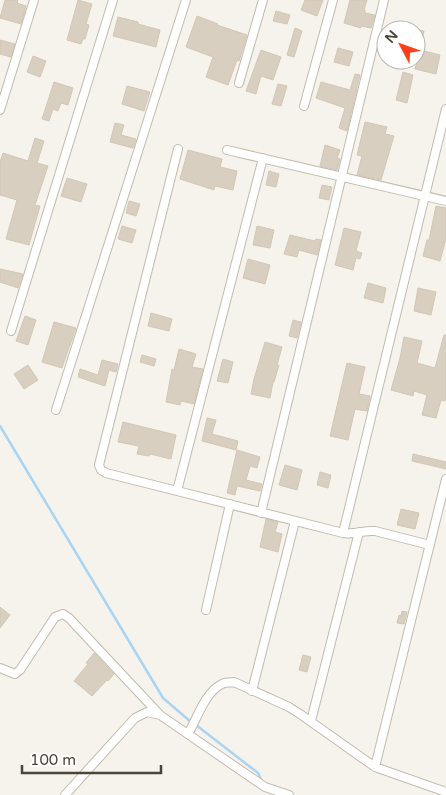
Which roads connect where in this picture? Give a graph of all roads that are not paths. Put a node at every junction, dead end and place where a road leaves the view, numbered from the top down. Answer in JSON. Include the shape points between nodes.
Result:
{"nodes":[{"id":1,"x":34,"y":0,"type":"edge"},
{"id":2,"x":113,"y":0,"type":"edge"},
{"id":3,"x":186,"y":0,"type":"edge"},
{"id":4,"x":263,"y":0,"type":"edge"},
{"id":5,"x":333,"y":0,"type":"edge"},
{"id":6,"x":384,"y":0,"type":"edge"},
{"id":7,"x":239,"y":83,"type":"dead end"},
{"id":8,"x":304,"y":106,"type":"dead end"},
{"id":9,"x":446,"y":109,"type":"edge"},
{"id":10,"x":0,"y":110,"type":"edge"},
{"id":11,"x":178,"y":149,"type":"dead end"},
{"id":12,"x":227,"y":150,"type":"dead end"},
{"id":13,"x":263,"y":158,"type":"junction"},
{"id":14,"x":342,"y":177,"type":"junction"},
{"id":15,"x":424,"y":196,"type":"junction"},
{"id":16,"x":446,"y":201,"type":"edge"},
{"id":17,"x":11,"y":331,"type":"dead end"},
{"id":18,"x":56,"y":410,"type":"dead end"},
{"id":19,"x":446,"y":479,"type":"edge"},
{"id":20,"x":176,"y":491,"type":"junction"},
{"id":21,"x":230,"y":504,"type":"junction"},
{"id":22,"x":261,"y":512,"type":"junction"},
{"id":23,"x":295,"y":521,"type":"junction"},
{"id":24,"x":359,"y":532,"type":"junction"},
{"id":25,"x":343,"y":533,"type":"junction"},
{"id":26,"x":430,"y":544,"type":"junction"},
{"id":27,"x":206,"y":610,"type":"dead end"},
{"id":28,"x":0,"y":668,"type":"edge"},
{"id":29,"x":252,"y":691,"type":"junction"},
{"id":30,"x":160,"y":715,"type":"junction"},
{"id":31,"x":311,"y":721,"type":"junction"},
{"id":32,"x":188,"y":734,"type":"junction"},
{"id":33,"x":375,"y":767,"type":"junction"},
{"id":34,"x":446,"y":792,"type":"edge"},
{"id":35,"x":65,"y":795,"type":"edge"},
{"id":36,"x":289,"y":795,"type":"edge"}],
"edges":[{"from":1,"to":10,"type":"street"},
{"from":2,"to":17,"type":"street"},
{"from":3,"to":18,"type":"street"},
{"from":4,"to":7,"type":"street"},
{"from":5,"to":8,"type":"street"},
{"from":6,"to":14,"type":"street"},
{"from":9,"to":15,"type":"street"},
{"from":11,"to":20,"type":"street","via":[[98,465],[106,473]]},
{"from":12,"to":13,"type":"street"},
{"from":13,"to":14,"type":"street"},
{"from":13,"to":20,"type":"street"},
{"from":14,"to":15,"type":"street"},
{"from":14,"to":22,"type":"street"},
{"from":15,"to":16,"type":"street"},
{"from":15,"to":25,"type":"street"},
{"from":19,"to":26,"type":"street"},
{"from":20,"to":21,"type":"street"},
{"from":21,"to":22,"type":"street"},
{"from":21,"to":27,"type":"street"},
{"from":22,"to":23,"type":"street"},
{"from":23,"to":25,"type":"street"},
{"from":23,"to":29,"type":"street"},
{"from":24,"to":25,"type":"street"},
{"from":24,"to":26,"type":"street","via":[[374,531]]},
{"from":24,"to":31,"type":"street"},
{"from":26,"to":33,"type":"street"},
{"from":28,"to":30,"type":"street","via":[[15,674],[20,670],[55,617],[63,614]]},
{"from":29,"to":31,"type":"street","via":[[290,707]]},
{"from":29,"to":32,"type":"street","via":[[234,682],[224,683],[213,690]]},
{"from":30,"to":32,"type":"street"},
{"from":30,"to":35,"type":"street","via":[[147,712],[134,718]]},
{"from":31,"to":33,"type":"street"},
{"from":32,"to":36,"type":"street","via":[[265,787]]},
{"from":33,"to":34,"type":"street"}]}
